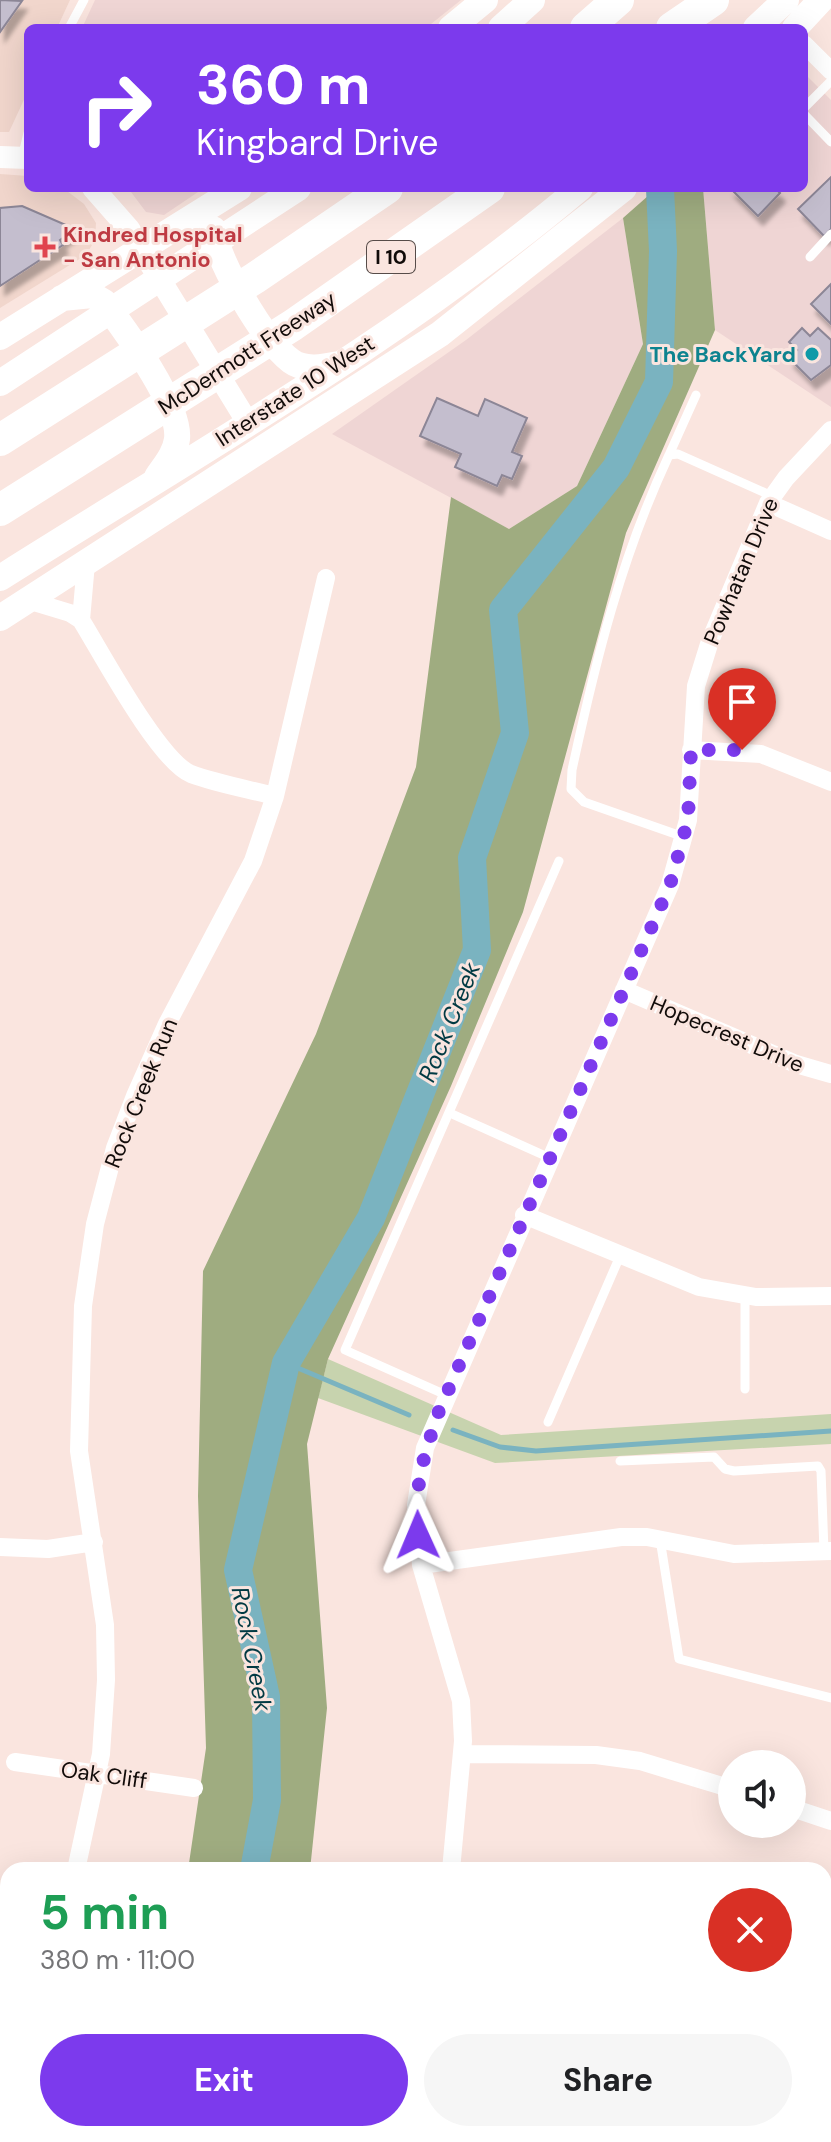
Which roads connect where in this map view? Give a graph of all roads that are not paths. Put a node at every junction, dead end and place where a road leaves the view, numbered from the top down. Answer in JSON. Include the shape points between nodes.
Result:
{"nodes":[{"id":1,"x":84,"y":0,"type":"edge"},
{"id":2,"x":485,"y":0,"type":"edge"},
{"id":3,"x":532,"y":0,"type":"edge"},
{"id":4,"x":618,"y":0,"type":"edge"},
{"id":5,"x":699,"y":0,"type":"edge"},
{"id":6,"x":713,"y":0,"type":"edge"},
{"id":7,"x":786,"y":0,"type":"edge"},
{"id":8,"x":821,"y":0,"type":"edge"},
{"id":9,"x":71,"y":24,"type":"edge"},
{"id":10,"x":456,"y":24,"type":"edge"},
{"id":11,"x":505,"y":24,"type":"edge"},
{"id":12,"x":591,"y":24,"type":"edge"},
{"id":13,"x":675,"y":24,"type":"edge"},
{"id":14,"x":677,"y":24,"type":"edge"},
{"id":15,"x":760,"y":24,"type":"edge"},
{"id":16,"x":799,"y":24,"type":"edge"},
{"id":17,"x":808,"y":48,"type":"edge"},
{"id":18,"x":831,"y":71,"type":"edge"},
{"id":19,"x":831,"y":81,"type":"edge"},
{"id":20,"x":808,"y":104,"type":"edge"},
{"id":21,"x":808,"y":118,"type":"edge"},
{"id":22,"x":831,"y":142,"type":"edge"},
{"id":23,"x":97,"y":192,"type":"edge"},
{"id":24,"x":233,"y":192,"type":"edge"},
{"id":25,"x":234,"y":192,"type":"edge"},
{"id":26,"x":292,"y":192,"type":"edge"},
{"id":27,"x":381,"y":192,"type":"edge"},
{"id":28,"x":483,"y":192,"type":"edge"},
{"id":29,"x":575,"y":192,"type":"edge"},
{"id":30,"x":619,"y":192,"type":"edge"},
{"id":31,"x":831,"y":234,"type":"edge"},
{"id":32,"x":810,"y":257,"type":"dead end"},
{"id":33,"x":148,"y":259,"type":"junction"},
{"id":34,"x":62,"y":298,"type":"junction"},
{"id":35,"x":0,"y":337,"type":"edge"},
{"id":36,"x":339,"y":364,"type":"junction"},
{"id":37,"x":0,"y":383,"type":"edge"},
{"id":38,"x":696,"y":395,"type":"dead end"},
{"id":39,"x":242,"y":412,"type":"junction"},
{"id":40,"x":831,"y":430,"type":"edge"},
{"id":41,"x":0,"y":440,"type":"edge"},
{"id":42,"x":669,"y":455,"type":"junction"},
{"id":43,"x":154,"y":480,"type":"junction"},
{"id":44,"x":770,"y":500,"type":"junction"},
{"id":45,"x":0,"y":510,"type":"edge"},
{"id":46,"x":831,"y":531,"type":"edge"},
{"id":47,"x":86,"y":563,"type":"junction"},
{"id":48,"x":0,"y":578,"type":"edge"},
{"id":49,"x":326,"y":578,"type":"dead end"},
{"id":50,"x":27,"y":600,"type":"junction"},
{"id":51,"x":0,"y":618,"type":"edge"},
{"id":52,"x":81,"y":620,"type":"junction"},
{"id":53,"x":691,"y":750,"type":"junction"},
{"id":54,"x":831,"y":782,"type":"edge"},
{"id":55,"x":275,"y":796,"type":"junction"},
{"id":56,"x":684,"y":837,"type":"junction"},
{"id":57,"x":559,"y":861,"type":"dead end"},
{"id":58,"x":624,"y":990,"type":"junction"},
{"id":59,"x":831,"y":1074,"type":"edge"},
{"id":60,"x":452,"y":1114,"type":"junction"},
{"id":61,"x":550,"y":1158,"type":"junction"},
{"id":62,"x":524,"y":1215,"type":"junction"},
{"id":63,"x":620,"y":1256,"type":"junction"},
{"id":64,"x":745,"y":1296,"type":"junction"},
{"id":65,"x":831,"y":1296,"type":"edge"},
{"id":66,"x":745,"y":1389,"type":"dead end"},
{"id":67,"x":446,"y":1395,"type":"junction"},
{"id":68,"x":548,"y":1422,"type":"dead end"},
{"id":69,"x":620,"y":1461,"type":"dead end"},
{"id":70,"x":826,"y":1470,"type":"edge"},
{"id":71,"x":660,"y":1539,"type":"junction"},
{"id":72,"x":94,"y":1542,"type":"junction"},
{"id":73,"x":0,"y":1547,"type":"edge"},
{"id":74,"x":827,"y":1551,"type":"edge"},
{"id":75,"x":421,"y":1565,"type":"junction"},
{"id":76,"x":831,"y":1698,"type":"edge"},
{"id":77,"x":463,"y":1754,"type":"junction"},
{"id":78,"x":15,"y":1762,"type":"dead end"},
{"id":79,"x":98,"y":1774,"type":"junction"},
{"id":80,"x":718,"y":1785,"type":"edge"},
{"id":81,"x":194,"y":1788,"type":"dead end"},
{"id":82,"x":806,"y":1813,"type":"edge"},
{"id":83,"x":831,"y":1821,"type":"edge"},
{"id":84,"x":78,"y":1862,"type":"edge"},
{"id":85,"x":452,"y":1862,"type":"edge"}],
"edges":[{"from":1,"to":9,"type":"lane"},
{"from":2,"to":10,"type":"main road"},
{"from":3,"to":11,"type":"main road"},
{"from":4,"to":12,"type":"highway"},
{"from":5,"to":13,"type":"highway"},
{"from":6,"to":14,"type":"highway"},
{"from":7,"to":15,"type":"main road"},
{"from":8,"to":16,"type":"main road"},
{"from":17,"to":18,"type":"street"},
{"from":19,"to":20,"type":"lane"},
{"from":21,"to":22,"type":"lane"},
{"from":23,"to":33,"type":"street"},
{"from":24,"to":33,"type":"main road"},
{"from":25,"to":36,"type":"main road","via":[[212,224],[219,258],[290,360],[312,367]]},
{"from":26,"to":37,"type":"main road"},
{"from":27,"to":41,"type":"highway","number":"I 10"},
{"from":28,"to":45,"type":"highway","name":"McDermott Freeway","number":"I 10","via":[[293,325]]},
{"from":29,"to":36,"type":"main road","name":"Interstate 10 West","via":[[469,275]]},
{"from":30,"to":47,"type":"main road","via":[[440,334]]},
{"from":31,"to":32,"type":"lane"},
{"from":33,"to":34,"type":"main road"},
{"from":33,"to":39,"type":"street"},
{"from":34,"to":35,"type":"main road"},
{"from":34,"to":43,"type":"main road","via":[[92,295],[104,302],[156,380],[177,436],[174,451]]},
{"from":36,"to":39,"type":"main road","name":"Interstate 10 West"},
{"from":38,"to":42,"type":"lane"},
{"from":39,"to":43,"type":"main road","name":"Interstate 10 West"},
{"from":40,"to":44,"type":"street","name":"Powhatan Drive"},
{"from":42,"to":44,"type":"lane","via":[[678,454]]},
{"from":42,"to":56,"type":"lane","via":[[632,536],[599,647],[571,789],[584,802]]},
{"from":43,"to":48,"type":"main road","name":"Interstate 10 West"},
{"from":44,"to":46,"type":"street"},
{"from":44,"to":53,"type":"street","name":"Powhatan Drive","via":[[700,671]]},
{"from":47,"to":50,"type":"main road"},
{"from":47,"to":52,"type":"street"},
{"from":49,"to":55,"type":"street","name":"Rock Creek Run"},
{"from":50,"to":51,"type":"main road"},
{"from":50,"to":52,"type":"street"},
{"from":52,"to":55,"type":"street","via":[[177,765],[190,774]]},
{"from":53,"to":54,"type":"street","via":[[761,754]]},
{"from":53,"to":56,"type":"street","name":"Powhatan Drive"},
{"from":55,"to":72,"type":"street","name":"Rock Creek Run","via":[[253,861],[135,1096],[95,1224],[83,1306],[79,1451]]},
{"from":56,"to":58,"type":"street","name":"Powhatan Drive","via":[[670,885]]},
{"from":57,"to":60,"type":"lane"},
{"from":58,"to":59,"type":"street","name":"Hopecrest Drive"},
{"from":58,"to":61,"type":"street","name":"Powhatan Drive"},
{"from":60,"to":61,"type":"lane"},
{"from":60,"to":67,"type":"lane","via":[[345,1350]]},
{"from":61,"to":62,"type":"street","name":"Powhatan Drive"},
{"from":62,"to":63,"type":"street"},
{"from":62,"to":67,"type":"street","name":"Powhatan Drive"},
{"from":63,"to":64,"type":"street","via":[[699,1287]]},
{"from":63,"to":68,"type":"lane"},
{"from":64,"to":65,"type":"street"},
{"from":64,"to":66,"type":"lane"},
{"from":67,"to":75,"type":"street","name":"Powhatan Drive","via":[[419,1476]]},
{"from":69,"to":70,"type":"lane","via":[[714,1457],[734,1471],[818,1466]]},
{"from":70,"to":74,"type":"lane"},
{"from":71,"to":74,"type":"street","via":[[734,1554]]},
{"from":71,"to":75,"type":"street","via":[[621,1537]]},
{"from":71,"to":76,"type":"lane","via":[[679,1659]]},
{"from":72,"to":73,"type":"street","via":[[48,1549]]},
{"from":72,"to":79,"type":"street","name":"Rock Creek Run","via":[[106,1680]]},
{"from":75,"to":77,"type":"street","name":"Powhatan Drive","via":[[461,1701]]},
{"from":77,"to":80,"type":"street","via":[[596,1755],[640,1761]]},
{"from":77,"to":85,"type":"street","name":"Powhatan Drive"},
{"from":78,"to":79,"type":"street","name":"Oak Cliff"},
{"from":79,"to":81,"type":"street","name":"Oak Cliff"},
{"from":79,"to":84,"type":"street","name":"Rock Creek Run"},
{"from":82,"to":83,"type":"street"}]}
